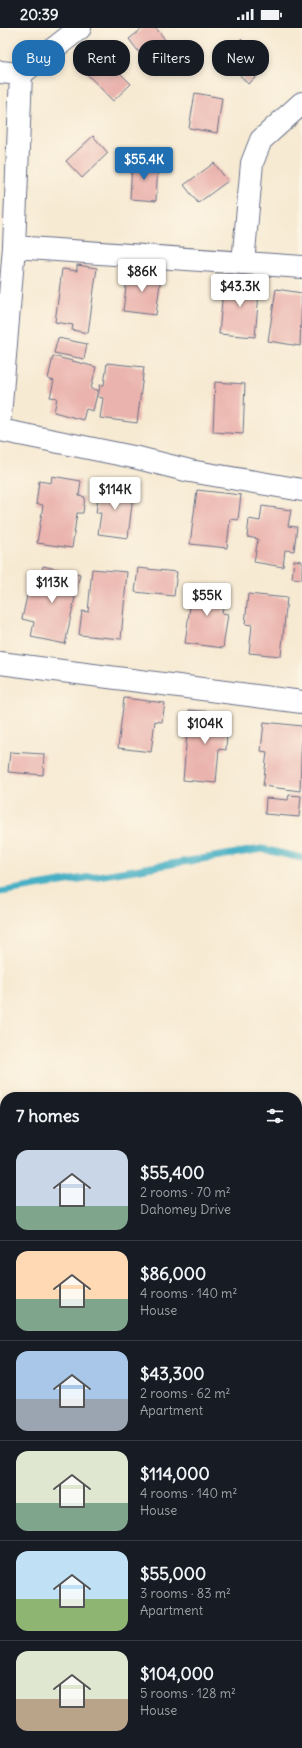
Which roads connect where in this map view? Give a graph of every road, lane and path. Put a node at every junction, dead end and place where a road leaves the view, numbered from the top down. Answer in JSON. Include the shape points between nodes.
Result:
{"nodes":[{"id":1,"x":80,"y":28,"type":"edge"},
{"id":2,"x":10,"y":73,"type":"edge"},
{"id":3,"x":302,"y":103,"type":"edge"},
{"id":4,"x":14,"y":247,"type":"junction"},
{"id":5,"x":243,"y":263,"type":"junction"},
{"id":6,"x":302,"y":267,"type":"edge"},
{"id":7,"x":0,"y":416,"type":"edge"},
{"id":8,"x":0,"y":430,"type":"edge"},
{"id":9,"x":302,"y":490,"type":"edge"},
{"id":10,"x":0,"y":664,"type":"edge"},
{"id":11,"x":302,"y":702,"type":"edge"}],
"edges":[{"from":1,"to":2,"type":"street"},
{"from":2,"to":4,"type":"street"},
{"from":3,"to":5,"type":"street","via":[[261,140],[252,164]]},
{"from":4,"to":5,"type":"street"},
{"from":4,"to":7,"type":"street"},
{"from":5,"to":6,"type":"street"},
{"from":8,"to":9,"type":"street","via":[[190,471]]},
{"from":10,"to":11,"type":"street"}]}
